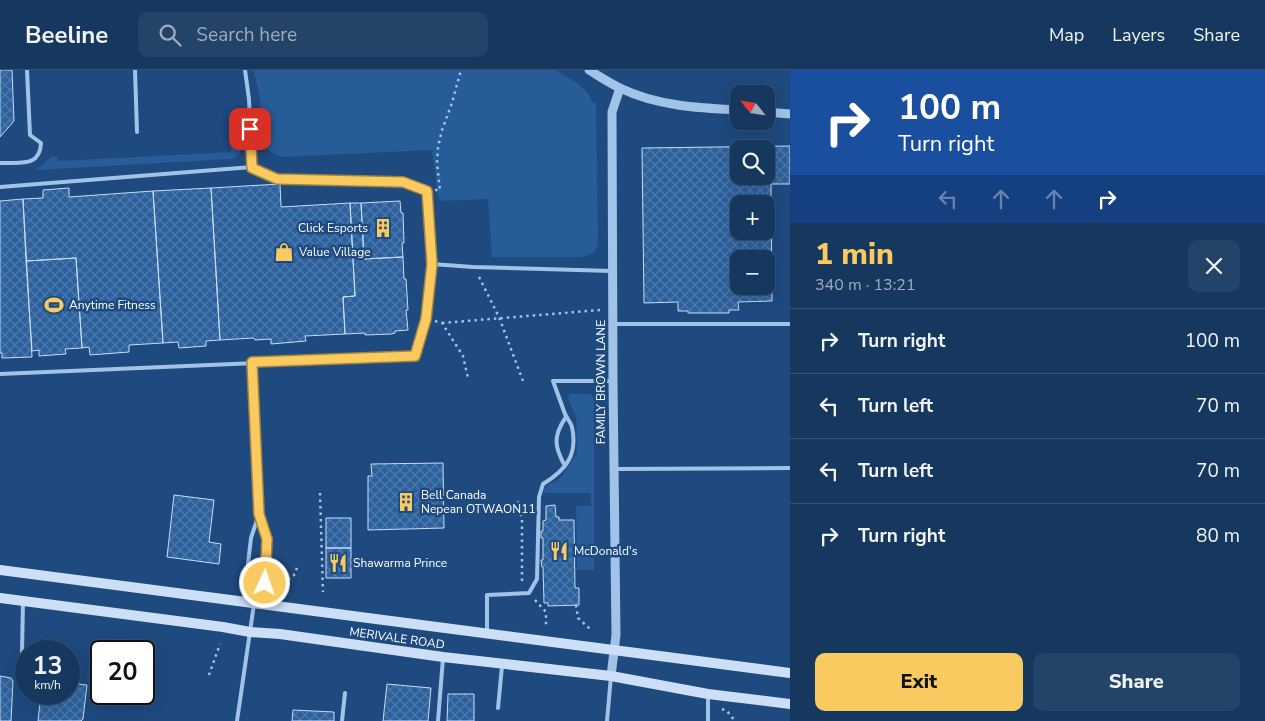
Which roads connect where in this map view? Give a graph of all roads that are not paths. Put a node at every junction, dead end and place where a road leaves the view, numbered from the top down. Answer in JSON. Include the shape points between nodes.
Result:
{"nodes":[{"id":1,"x":27,"y":70,"type":"edge"},
{"id":2,"x":135,"y":70,"type":"edge"},
{"id":3,"x":245,"y":70,"type":"edge"},
{"id":4,"x":589,"y":70,"type":"edge"},
{"id":5,"x":620,"y":88,"type":"junction"},
{"id":6,"x":730,"y":110,"type":"edge"},
{"id":7,"x":775,"y":113,"type":"edge"},
{"id":8,"x":790,"y":114,"type":"edge"},
{"id":9,"x":137,"y":132,"type":"dead end"},
{"id":10,"x":0,"y":163,"type":"edge"},
{"id":11,"x":252,"y":168,"type":"junction"},
{"id":12,"x":0,"y":187,"type":"edge"},
{"id":13,"x":432,"y":264,"type":"junction"},
{"id":14,"x":613,"y":271,"type":"junction"},
{"id":15,"x":613,"y":324,"type":"junction"},
{"id":16,"x":790,"y":324,"type":"edge"},
{"id":17,"x":252,"y":362,"type":"junction"},
{"id":18,"x":0,"y":374,"type":"edge"},
{"id":19,"x":612,"y":381,"type":"junction"},
{"id":20,"x":566,"y":416,"type":"junction"},
{"id":21,"x":565,"y":466,"type":"junction"},
{"id":22,"x":790,"y":468,"type":"edge"},
{"id":23,"x":614,"y":469,"type":"junction"},
{"id":24,"x":259,"y":514,"type":"junction"},
{"id":25,"x":0,"y":570,"type":"edge"},
{"id":26,"x":0,"y":598,"type":"edge"},
{"id":27,"x":24,"y":602,"type":"junction"},
{"id":28,"x":254,"y":604,"type":"junction"},
{"id":29,"x":250,"y":632,"type":"junction"},
{"id":30,"x":487,"y":634,"type":"junction"},
{"id":31,"x":22,"y":640,"type":"edge"},
{"id":32,"x":614,"y":650,"type":"junction"},
{"id":33,"x":443,"y":657,"type":"junction"},
{"id":34,"x":502,"y":665,"type":"junction"},
{"id":35,"x":790,"y":673,"type":"edge"},
{"id":36,"x":611,"y":676,"type":"junction"},
{"id":37,"x":345,"y":692,"type":"dead end"},
{"id":38,"x":708,"y":699,"type":"junction"},
{"id":39,"x":790,"y":704,"type":"edge"},
{"id":40,"x":498,"y":708,"type":"dead end"},
{"id":41,"x":237,"y":721,"type":"edge"},
{"id":42,"x":342,"y":721,"type":"edge"},
{"id":43,"x":438,"y":721,"type":"edge"},
{"id":44,"x":607,"y":721,"type":"edge"},
{"id":45,"x":708,"y":721,"type":"edge"}],
"edges":[{"from":1,"to":10,"type":"lane","via":[[30,135],[40,143],[40,153],[31,161]]},
{"from":2,"to":9,"type":"lane"},
{"from":3,"to":11,"type":"lane"},
{"from":4,"to":5,"type":"street"},
{"from":5,"to":6,"type":"street","via":[[685,107]]},
{"from":5,"to":14,"type":"street","name":"FAMILY BROWN LANE","via":[[612,112]]},
{"from":7,"to":8,"type":"street"},
{"from":11,"to":12,"type":"lane"},
{"from":11,"to":13,"type":"lane","via":[[277,179],[403,182],[427,191]]},
{"from":13,"to":14,"type":"lane"},
{"from":13,"to":17,"type":"lane","via":[[426,319],[415,356]]},
{"from":14,"to":15,"type":"street","name":"FAMILY BROWN LANE"},
{"from":15,"to":16,"type":"lane"},
{"from":15,"to":19,"type":"street","name":"FAMILY BROWN LANE"},
{"from":17,"to":18,"type":"lane"},
{"from":17,"to":24,"type":"lane"},
{"from":19,"to":20,"type":"lane","via":[[553,381]]},
{"from":19,"to":23,"type":"street","name":"FAMILY BROWN LANE"},
{"from":20,"to":21,"type":"lane","via":[[572,426],[573,453]]},
{"from":20,"to":21,"type":"lane","via":[[555,440]]},
{"from":21,"to":30,"type":"lane","via":[[558,476],[543,484],[539,497],[537,579],[529,593],[487,595]]},
{"from":22,"to":23,"type":"lane"},
{"from":23,"to":32,"type":"street","name":"FAMILY BROWN LANE"},
{"from":24,"to":28,"type":"lane","via":[[251,538],[246,581]]},
{"from":24,"to":28,"type":"lane","via":[[267,539],[265,583]]},
{"from":25,"to":28,"type":"main road","name":"MERIVALE ROAD"},
{"from":26,"to":27,"type":"main road","name":"MERIVALE ROAD"},
{"from":27,"to":29,"type":"main road","name":"MERIVALE ROAD"},
{"from":27,"to":31,"type":"lane"},
{"from":28,"to":29,"type":"lane"},
{"from":28,"to":30,"type":"main road","name":"MERIVALE ROAD"},
{"from":29,"to":33,"type":"main road","name":"MERIVALE ROAD"},
{"from":29,"to":41,"type":"lane"},
{"from":30,"to":32,"type":"main road","name":"MERIVALE ROAD"},
{"from":32,"to":35,"type":"main road","name":"MERIVALE ROAD"},
{"from":32,"to":36,"type":"street","name":"FAMILY BROWN LANE"},
{"from":33,"to":34,"type":"main road","name":"MERIVALE ROAD"},
{"from":33,"to":43,"type":"lane"},
{"from":34,"to":36,"type":"main road","name":"MERIVALE ROAD"},
{"from":34,"to":40,"type":"lane"},
{"from":36,"to":38,"type":"main road","name":"MERIVALE ROAD"},
{"from":36,"to":44,"type":"lane"},
{"from":37,"to":42,"type":"lane"},
{"from":38,"to":39,"type":"main road","name":"MERIVALE ROAD"},
{"from":38,"to":45,"type":"lane"}]}
